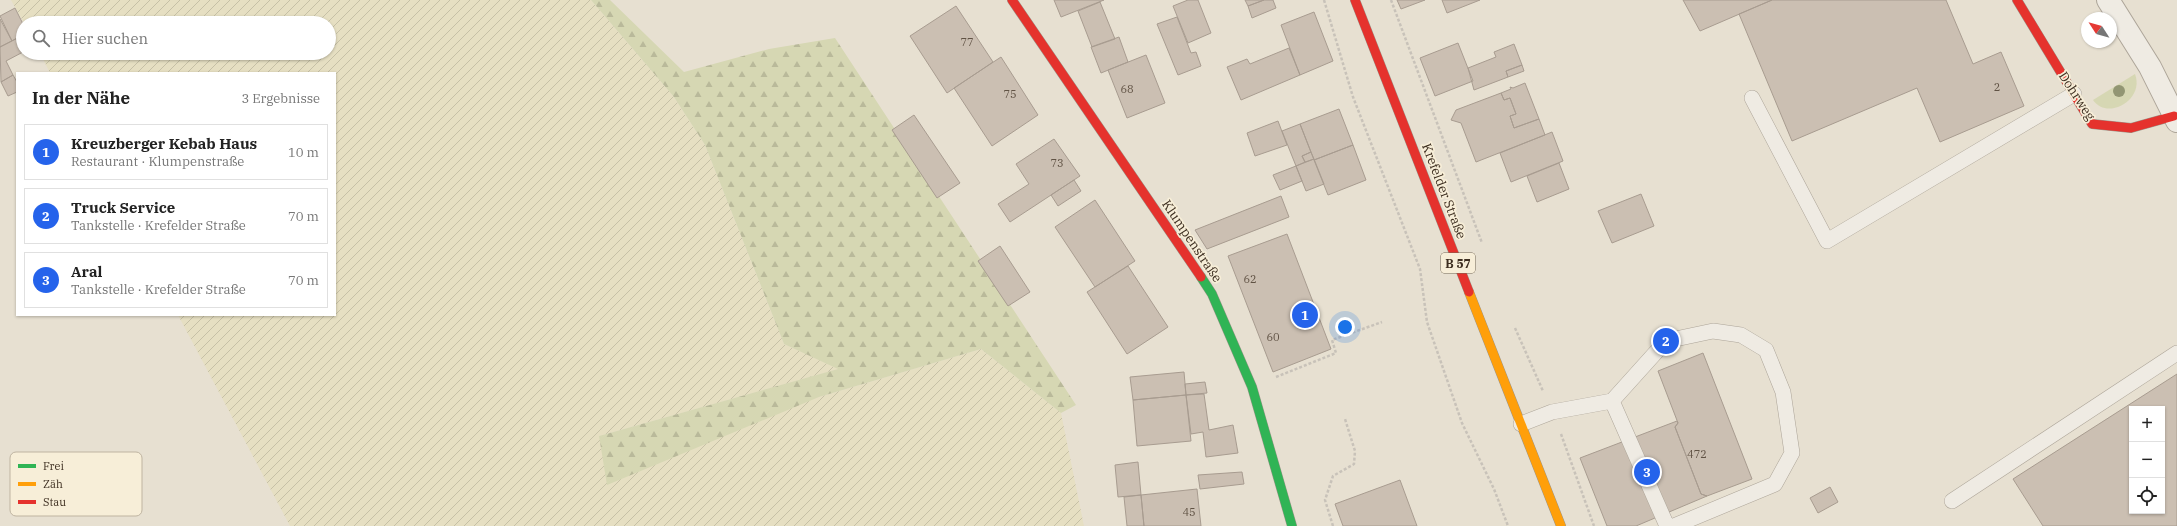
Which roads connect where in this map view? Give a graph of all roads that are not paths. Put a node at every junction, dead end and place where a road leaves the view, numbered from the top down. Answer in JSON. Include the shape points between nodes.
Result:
{"nodes":[{"id":1,"x":1012,"y":0,"type":"edge"},
{"id":2,"x":1356,"y":0,"type":"edge"},
{"id":3,"x":2017,"y":0,"type":"edge"},
{"id":4,"x":2108,"y":0,"type":"edge"},
{"id":5,"x":2074,"y":94,"type":"junction"},
{"id":6,"x":1752,"y":98,"type":"dead end"},
{"id":7,"x":2176,"y":118,"type":"edge"},
{"id":8,"x":2177,"y":353,"type":"edge"},
{"id":9,"x":1612,"y":401,"type":"junction"},
{"id":10,"x":1521,"y":424,"type":"junction"},
{"id":11,"x":1952,"y":501,"type":"dead end"},
{"id":12,"x":1292,"y":526,"type":"edge"},
{"id":13,"x":1561,"y":526,"type":"edge"},
{"id":14,"x":1668,"y":526,"type":"edge"},
{"id":15,"x":1674,"y":526,"type":"edge"}],
"edges":[{"from":1,"to":12,"type":"street","name":"Klumpenstraße","via":[[1212,294],[1252,387]]},
{"from":2,"to":10,"type":"street","name":"Krefelder Straße","number":"B 57"},
{"from":3,"to":5,"type":"street","name":"Dohrweg"},
{"from":4,"to":7,"type":"street","name":"Dohrweg","via":[[2150,67]]},
{"from":5,"to":6,"type":"lane","via":[[1827,241]]},
{"from":5,"to":7,"type":"street","name":"Dohrweg","via":[[2092,124],[2131,128]]},
{"from":8,"to":11,"type":"lane"},
{"from":9,"to":10,"type":"lane","via":[[1552,412]]},
{"from":9,"to":14,"type":"lane"},
{"from":9,"to":15,"type":"lane","via":[[1666,341],[1713,331],[1741,335],[1766,350],[1783,392],[1792,453],[1775,484]]},
{"from":10,"to":13,"type":"street","name":"Krefelder Straße","number":"B 57"}]}
